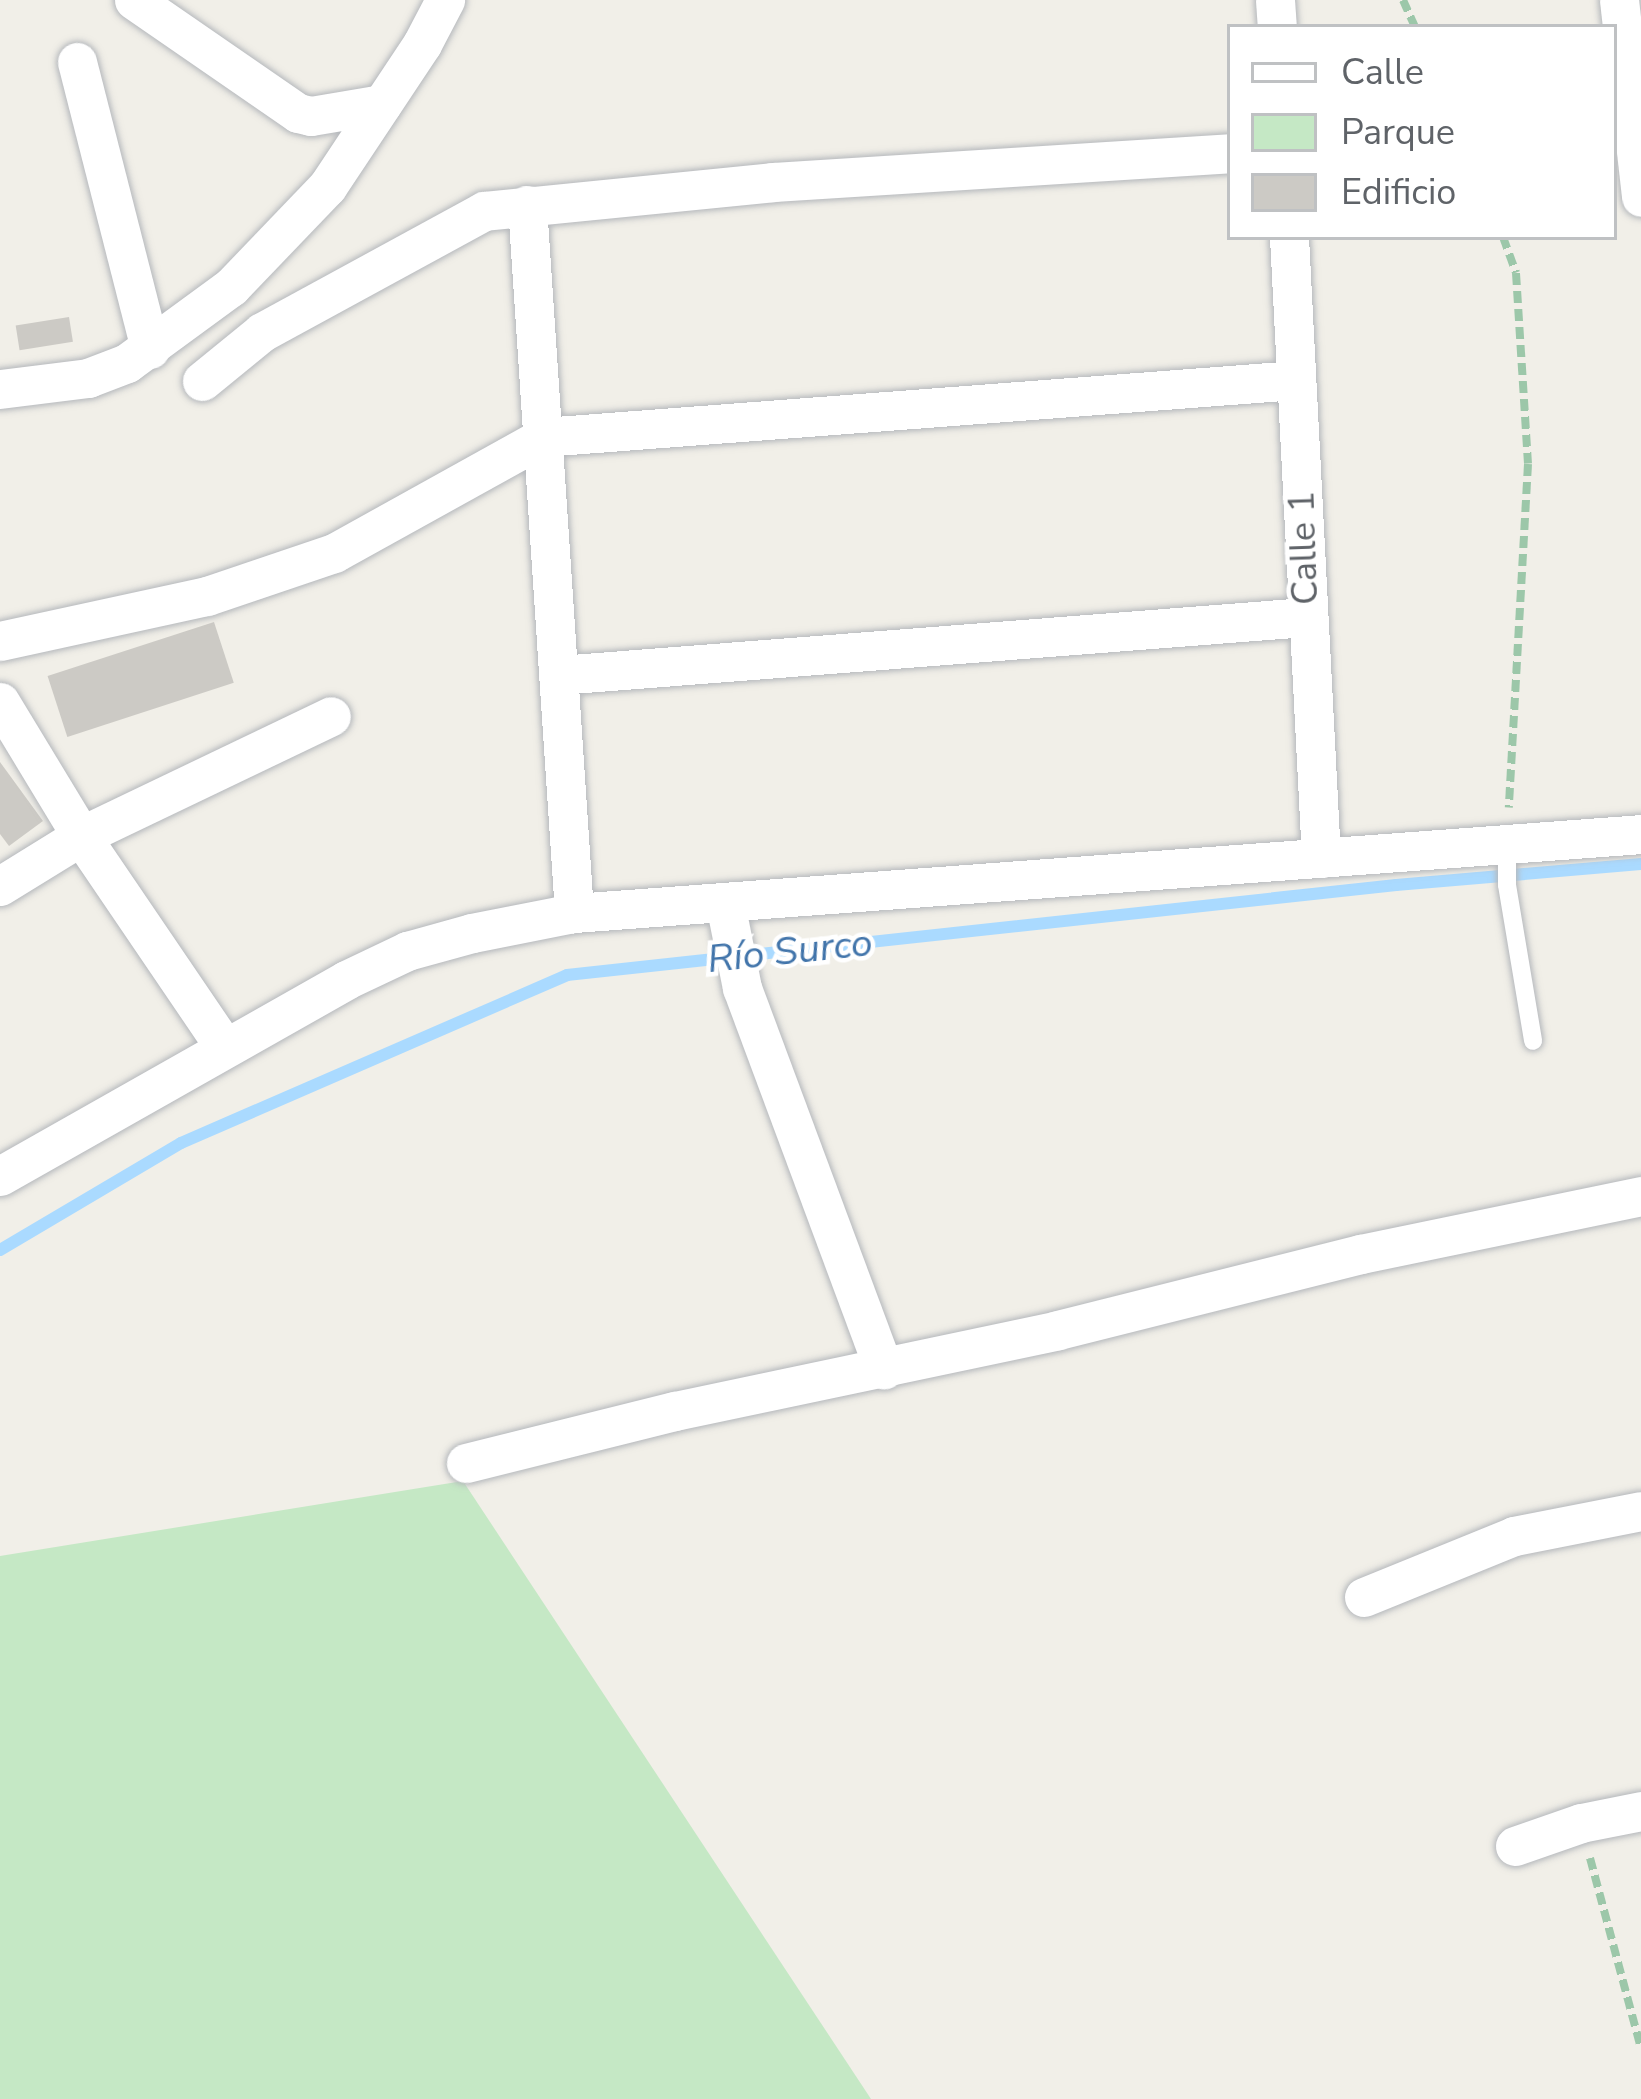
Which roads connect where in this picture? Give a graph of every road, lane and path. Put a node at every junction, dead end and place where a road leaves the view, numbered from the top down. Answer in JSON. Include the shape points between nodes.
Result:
{"nodes":[{"id":1,"x":134,"y":0,"type":"edge"},
{"id":2,"x":445,"y":0,"type":"edge"},
{"id":3,"x":1619,"y":0,"type":"edge"},
{"id":4,"x":77,"y":62,"type":"dead end"},
{"id":5,"x":382,"y":104,"type":"junction"},
{"id":6,"x":1227,"y":153,"type":"edge"},
{"id":7,"x":1641,"y":197,"type":"edge"},
{"id":8,"x":527,"y":205,"type":"junction"},
{"id":9,"x":1289,"y":240,"type":"edge"},
{"id":10,"x":1504,"y":240,"type":"edge"},
{"id":11,"x":150,"y":349,"type":"junction"},
{"id":12,"x":1297,"y":380,"type":"junction"},
{"id":13,"x":202,"y":381,"type":"dead end"},
{"id":14,"x":0,"y":389,"type":"edge"},
{"id":15,"x":543,"y":437,"type":"junction"},
{"id":16,"x":1306,"y":617,"type":"junction"},
{"id":17,"x":0,"y":641,"type":"edge"},
{"id":18,"x":559,"y":675,"type":"junction"},
{"id":19,"x":0,"y":702,"type":"edge"},
{"id":20,"x":331,"y":716,"type":"dead end"},
{"id":21,"x":1641,"y":834,"type":"edge"},
{"id":22,"x":81,"y":836,"type":"junction"},
{"id":23,"x":1506,"y":854,"type":"junction"},
{"id":24,"x":1321,"y":858,"type":"junction"},
{"id":25,"x":0,"y":886,"type":"edge"},
{"id":26,"x":574,"y":914,"type":"junction"},
{"id":27,"x":728,"y":918,"type":"junction"},
{"id":28,"x":1534,"y":1041,"type":"dead end"},
{"id":29,"x":225,"y":1048,"type":"junction"},
{"id":30,"x":0,"y":1175,"type":"edge"},
{"id":31,"x":1641,"y":1196,"type":"edge"},
{"id":32,"x":884,"y":1369,"type":"junction"},
{"id":33,"x":466,"y":1463,"type":"dead end"},
{"id":34,"x":1641,"y":1511,"type":"edge"},
{"id":35,"x":1364,"y":1597,"type":"dead end"},
{"id":36,"x":1641,"y":1811,"type":"edge"},
{"id":37,"x":1581,"y":1823,"type":"junction"},
{"id":38,"x":1515,"y":1846,"type":"dead end"},
{"id":39,"x":1641,"y":2048,"type":"edge"}],
"edges":[{"from":1,"to":5,"type":"street","via":[[298,112]]},
{"from":2,"to":5,"type":"street"},
{"from":3,"to":7,"type":"street"},
{"from":4,"to":11,"type":"street"},
{"from":5,"to":11,"type":"street","via":[[311,204],[231,287]]},
{"from":6,"to":8,"type":"street"},
{"from":8,"to":13,"type":"street","via":[[472,214],[262,332]]},
{"from":8,"to":15,"type":"street"},
{"from":9,"to":12,"type":"street","name":"Calle 1"},
{"from":10,"to":23,"type":"path","via":[[1516,273],[1528,464]]},
{"from":11,"to":14,"type":"street","via":[[88,378]]},
{"from":12,"to":15,"type":"street"},
{"from":12,"to":16,"type":"street","name":"Calle 1"},
{"from":15,"to":17,"type":"street","via":[[334,553],[207,596]]},
{"from":15,"to":18,"type":"street"},
{"from":16,"to":18,"type":"street"},
{"from":16,"to":24,"type":"street","name":"Calle 1"},
{"from":18,"to":26,"type":"street"},
{"from":19,"to":22,"type":"street"},
{"from":20,"to":22,"type":"street"},
{"from":21,"to":23,"type":"street"},
{"from":22,"to":25,"type":"street"},
{"from":22,"to":29,"type":"street"},
{"from":23,"to":24,"type":"street"},
{"from":23,"to":28,"type":"lane"},
{"from":24,"to":27,"type":"street"},
{"from":26,"to":27,"type":"street"},
{"from":26,"to":29,"type":"street","via":[[407,951]]},
{"from":27,"to":32,"type":"street","via":[[737,974]]},
{"from":29,"to":30,"type":"street"},
{"from":31,"to":32,"type":"street"},
{"from":32,"to":33,"type":"street"},
{"from":34,"to":35,"type":"street","via":[[1514,1536]]},
{"from":36,"to":37,"type":"street"},
{"from":37,"to":38,"type":"street"},
{"from":37,"to":39,"type":"path"}]}
